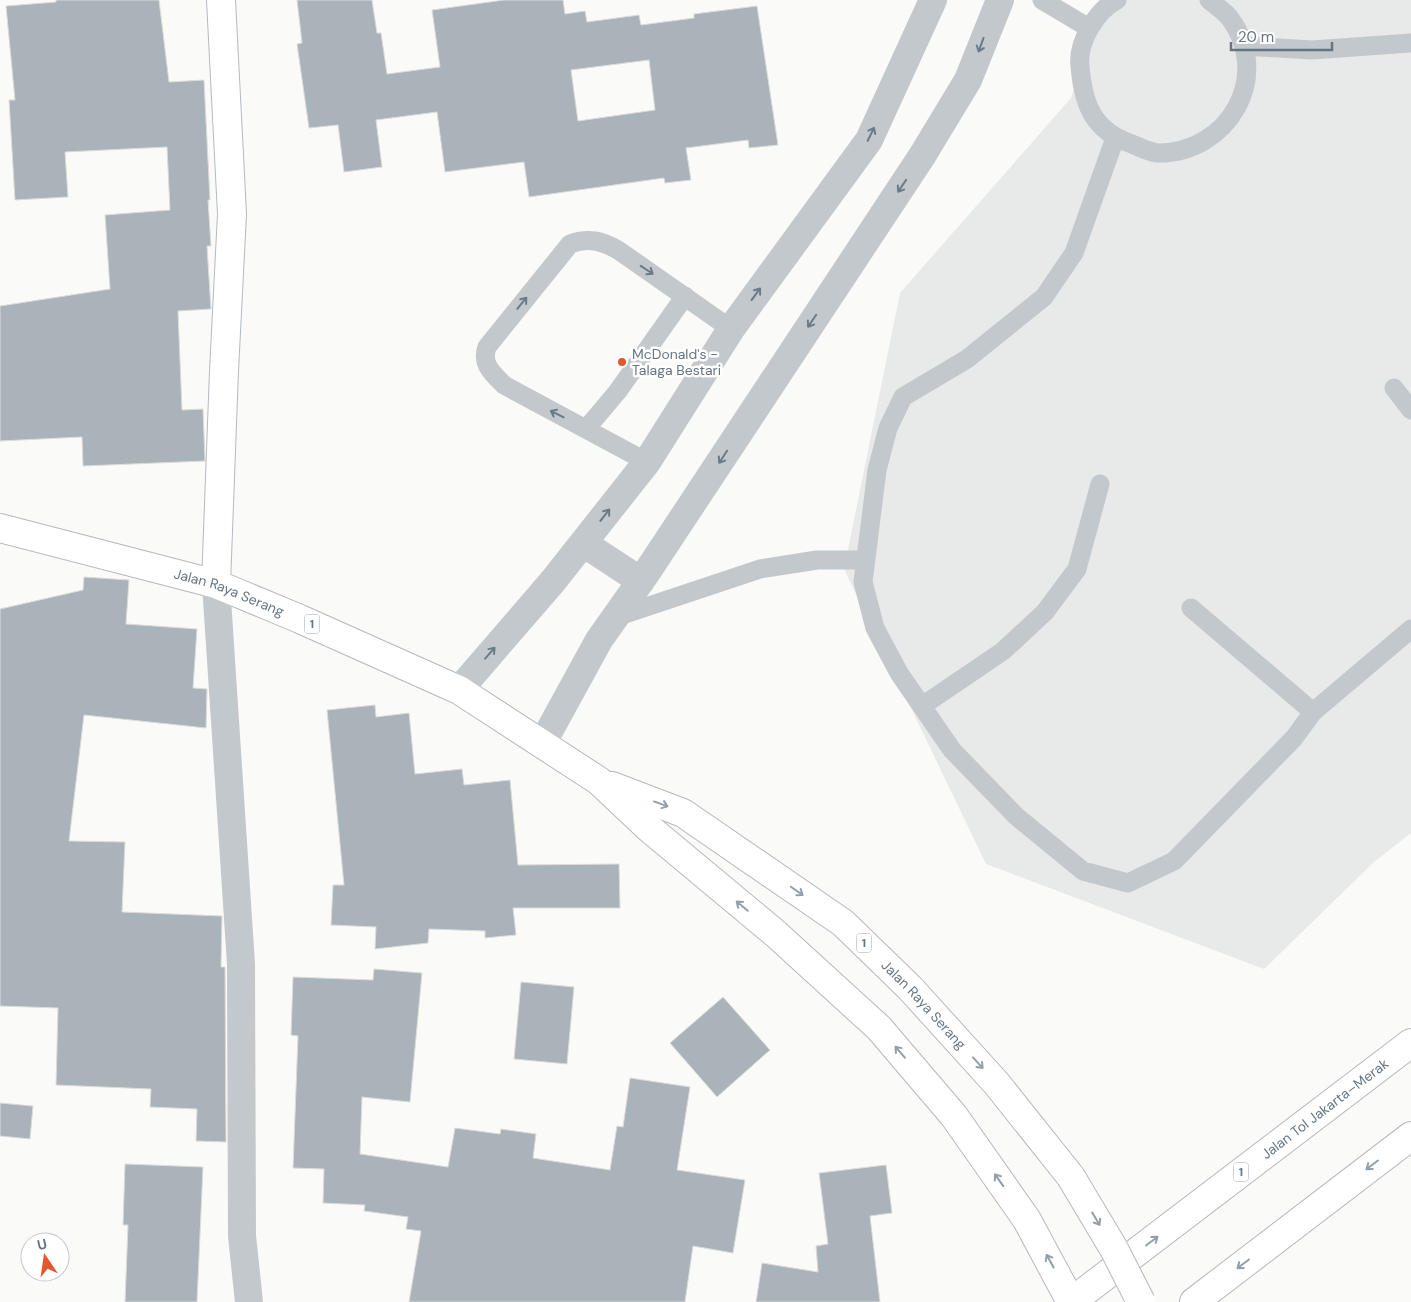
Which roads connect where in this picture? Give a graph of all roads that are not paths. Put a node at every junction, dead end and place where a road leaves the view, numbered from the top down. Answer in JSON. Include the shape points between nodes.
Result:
{"nodes":[{"id":1,"x":221,"y":0,"type":"edge"},
{"id":2,"x":934,"y":0,"type":"edge"},
{"id":3,"x":1000,"y":0,"type":"edge"},
{"id":4,"x":1042,"y":0,"type":"edge"},
{"id":5,"x":1118,"y":0,"type":"edge"},
{"id":6,"x":1209,"y":0,"type":"edge"},
{"id":7,"x":1089,"y":28,"type":"junction"},
{"id":8,"x":1411,"y":43,"type":"edge"},
{"id":9,"x":1244,"y":46,"type":"junction"},
{"id":10,"x":1115,"y":138,"type":"junction"},
{"id":11,"x":685,"y":296,"type":"junction"},
{"id":12,"x":731,"y":329,"type":"junction"},
{"id":13,"x":1394,"y":388,"type":"dead end"},
{"id":14,"x":1411,"y":410,"type":"edge"},
{"id":15,"x":586,"y":429,"type":"junction"},
{"id":16,"x":647,"y":462,"type":"junction"},
{"id":17,"x":1100,"y":484,"type":"dead end"},
{"id":18,"x":0,"y":528,"type":"edge"},
{"id":19,"x":583,"y":543,"type":"junction"},
{"id":20,"x":866,"y":560,"type":"junction"},
{"id":21,"x":641,"y":582,"type":"junction"},
{"id":22,"x":216,"y":584,"type":"junction"},
{"id":23,"x":1191,"y":608,"type":"dead end"},
{"id":24,"x":616,"y":617,"type":"junction"},
{"id":25,"x":1411,"y":630,"type":"edge"},
{"id":26,"x":459,"y":690,"type":"junction"},
{"id":27,"x":922,"y":706,"type":"junction"},
{"id":28,"x":1314,"y":712,"type":"junction"},
{"id":29,"x":542,"y":744,"type":"junction"},
{"id":30,"x":599,"y":781,"type":"junction"},
{"id":31,"x":1411,"y":1043,"type":"edge"},
{"id":32,"x":1411,"y":1136,"type":"edge"},
{"id":33,"x":249,"y":1302,"type":"edge"},
{"id":34,"x":1071,"y":1302,"type":"edge"},
{"id":35,"x":1141,"y":1302,"type":"edge"},
{"id":36,"x":1194,"y":1302,"type":"edge"}],
"edges":[{"from":1,"to":22,"type":"main road","via":[[232,214]]},
{"from":12,"to":2,"type":"street","one_way":true,"via":[[869,140]]},
{"from":3,"to":21,"type":"street","one_way":true,"via":[[968,80],[922,156]]},
{"from":4,"to":7,"type":"lane"},
{"from":5,"to":7,"type":"lane","via":[[1111,3]]},
{"from":6,"to":9,"type":"lane","via":[[1229,17]]},
{"from":7,"to":10,"type":"lane","via":[[1079,60],[1082,93],[1098,123]]},
{"from":8,"to":9,"type":"lane","via":[[1312,50]]},
{"from":9,"to":10,"type":"lane","via":[[1247,78],[1237,109],[1216,134],[1188,149],[1155,153]]},
{"from":10,"to":20,"type":"lane","via":[[1074,254],[1044,297],[966,359],[903,397],[888,428],[877,470]]},
{"from":11,"to":12,"type":"lane"},
{"from":11,"to":15,"type":"lane"},
{"from":15,"to":11,"type":"lane","one_way":true,"via":[[504,385],[487,367],[487,347],[570,244],[576,242],[590,240],[607,244]]},
{"from":12,"to":16,"type":"street"},
{"from":13,"to":14,"type":"lane"},
{"from":15,"to":16,"type":"lane"},
{"from":19,"to":16,"type":"street","one_way":true},
{"from":17,"to":27,"type":"lane","via":[[1078,568],[1045,612],[1003,651]]},
{"from":18,"to":22,"type":"main road","name":"Jalan Raya Serang","number":"1"},
{"from":19,"to":21,"type":"street"},
{"from":26,"to":19,"type":"street","one_way":true},
{"from":20,"to":24,"type":"lane","via":[[817,560],[760,569]]},
{"from":20,"to":27,"type":"lane","via":[[863,582],[875,628],[899,673]]},
{"from":21,"to":24,"type":"street"},
{"from":22,"to":26,"type":"main road","name":"Jalan Raya Serang","number":"1"},
{"from":22,"to":33,"type":"street","via":[[241,964],[242,1236]]},
{"from":23,"to":28,"type":"lane"},
{"from":24,"to":29,"type":"street","via":[[599,640]]},
{"from":25,"to":28,"type":"lane"},
{"from":26,"to":29,"type":"main road","name":"Jalan Raya Serang","number":"1"},
{"from":27,"to":28,"type":"lane","via":[[952,750],[1016,816],[1084,871],[1128,884],[1174,862],[1294,738]]},
{"from":29,"to":30,"type":"main road","name":"Jalan Raya Serang","number":"1"},
{"from":34,"to":30,"type":"main road","name":"Jalan Raya Serang","number":"1","one_way":true,"via":[[1027,1220],[954,1116],[879,1028]]},
{"from":30,"to":35,"type":"main road","name":"Jalan Raya Serang","number":"1","one_way":true,"bridge":true,"via":[[683,813],[843,923],[910,988],[997,1084],[1071,1177]]},
{"from":34,"to":31,"type":"main road","name":"Jalan Tol Jakarta–Merak","number":"1","one_way":true},
{"from":32,"to":36,"type":"main road","one_way":true}]}
